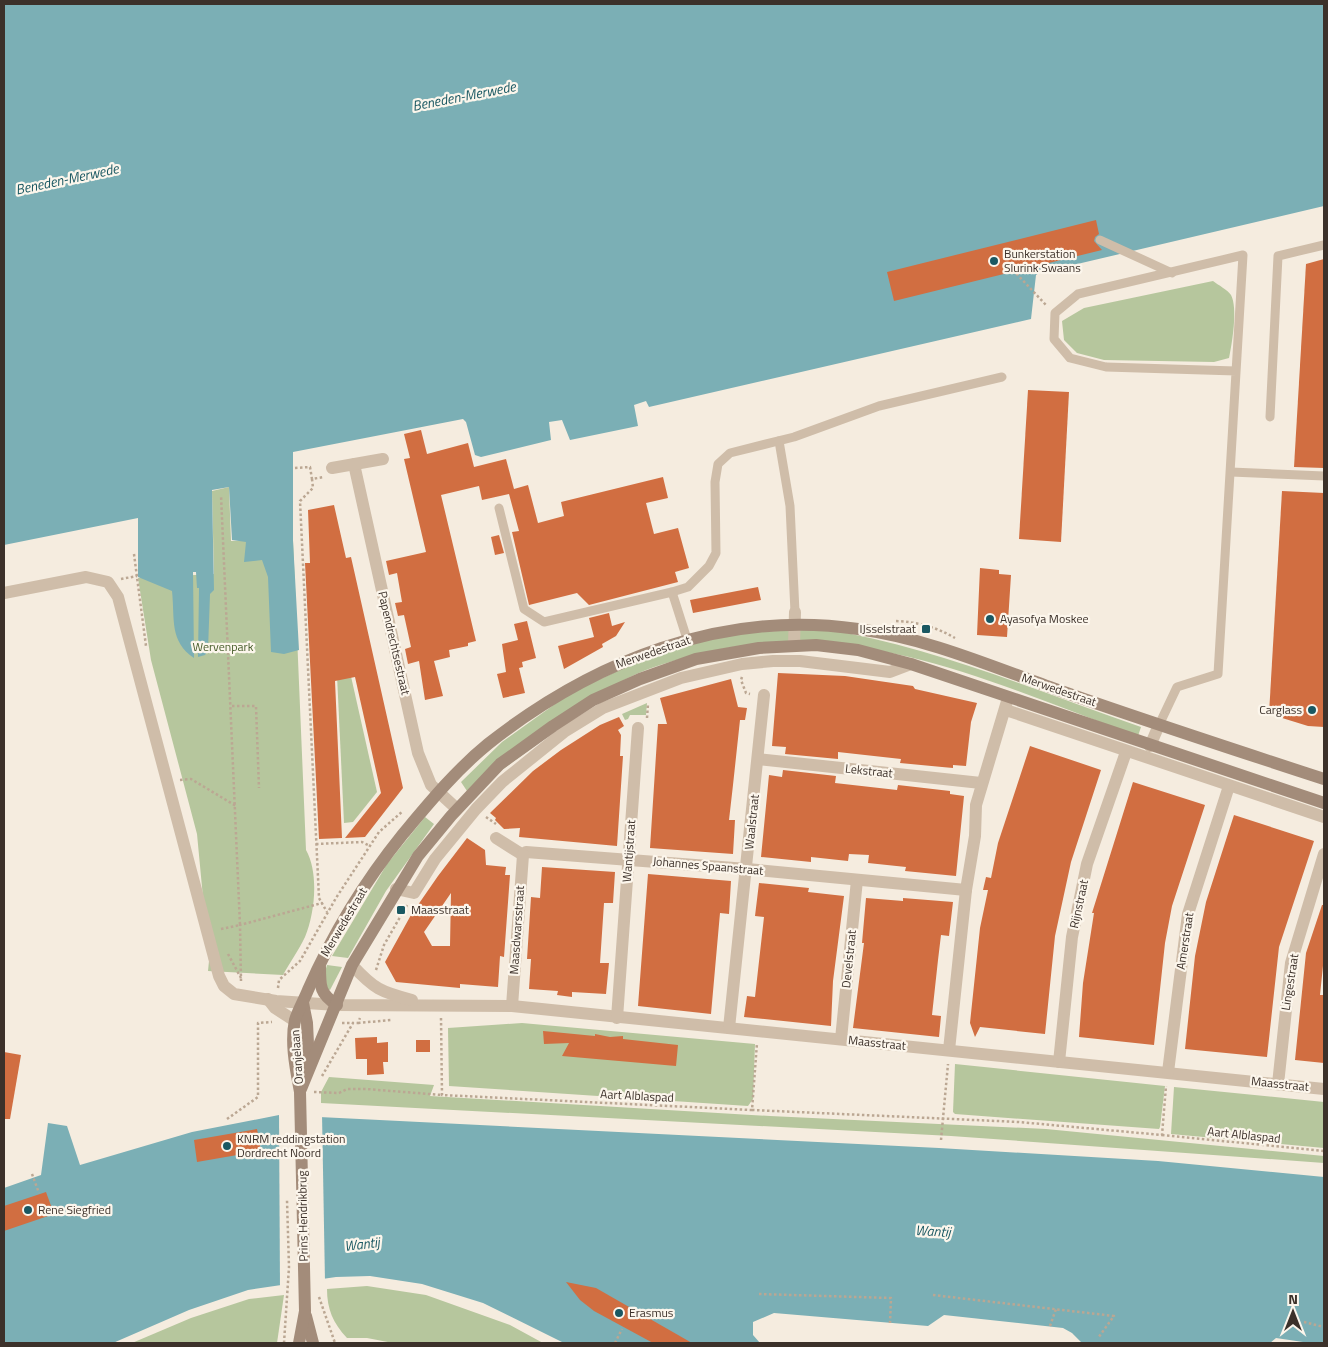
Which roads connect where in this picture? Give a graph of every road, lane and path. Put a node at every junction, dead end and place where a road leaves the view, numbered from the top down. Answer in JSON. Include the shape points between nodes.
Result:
{"nodes":[{"id":1,"x":1100,"y":240,"type":"dead end"},
{"id":2,"x":1324,"y":245,"type":"edge"},
{"id":3,"x":1013,"y":270,"type":"dead end"},
{"id":4,"x":1173,"y":273,"type":"junction"},
{"id":5,"x":1051,"y":310,"type":"dead end"},
{"id":6,"x":1236,"y":371,"type":"junction"},
{"id":7,"x":1002,"y":377,"type":"dead end"},
{"id":8,"x":1270,"y":417,"type":"dead end"},
{"id":9,"x":779,"y":441,"type":"junction"},
{"id":10,"x":384,"y":459,"type":"dead end"},
{"id":11,"x":354,"y":464,"type":"junction"},
{"id":12,"x":295,"y":468,"type":"dead end"},
{"id":13,"x":332,"y":468,"type":"joint"},
{"id":14,"x":1231,"y":472,"type":"junction"},
{"id":15,"x":1324,"y":476,"type":"edge"},
{"id":16,"x":312,"y":479,"type":"junction"},
{"id":17,"x":221,"y":495,"type":"dead end"},
{"id":18,"x":499,"y":508,"type":"dead end"},
{"id":19,"x":672,"y":592,"type":"junction"},
{"id":20,"x":4,"y":593,"type":"edge"},
{"id":21,"x":795,"y":612,"type":"joint"},
{"id":22,"x":794,"y":625,"type":"junction"},
{"id":23,"x":687,"y":639,"type":"junction"},
{"id":24,"x":794,"y":646,"type":"junction"},
{"id":25,"x":742,"y":664,"type":"junction"},
{"id":26,"x":912,"y":664,"type":"junction"},
{"id":27,"x":649,"y":690,"type":"junction"},
{"id":28,"x":764,"y":695,"type":"joint"},
{"id":29,"x":1007,"y":704,"type":"junction"},
{"id":30,"x":232,"y":706,"type":"junction"},
{"id":31,"x":1159,"y":725,"type":"junction"},
{"id":32,"x":638,"y":728,"type":"joint"},
{"id":33,"x":1150,"y":746,"type":"junction"},
{"id":34,"x":1126,"y":752,"type":"junction"},
{"id":35,"x":758,"y":759,"type":"junction"},
{"id":36,"x":1324,"y":779,"type":"edge"},
{"id":37,"x":182,"y":780,"type":"dead end"},
{"id":38,"x":981,"y":783,"type":"junction"},
{"id":39,"x":1229,"y":786,"type":"junction"},
{"id":40,"x":259,"y":788,"type":"dead end"},
{"id":41,"x":439,"y":793,"type":"junction"},
{"id":42,"x":1324,"y":803,"type":"edge"},
{"id":43,"x":236,"y":806,"type":"junction"},
{"id":44,"x":457,"y":809,"type":"junction"},
{"id":45,"x":476,"y":809,"type":"junction"},
{"id":46,"x":1324,"y":817,"type":"edge"},
{"id":47,"x":496,"y":838,"type":"joint"},
{"id":48,"x":316,"y":844,"type":"junction"},
{"id":49,"x":370,"y":846,"type":"dead end"},
{"id":50,"x":1324,"y":854,"type":"edge"},
{"id":51,"x":522,"y":855,"type":"junction"},
{"id":52,"x":629,"y":859,"type":"junction"},
{"id":53,"x":747,"y":869,"type":"junction"},
{"id":54,"x":857,"y":880,"type":"junction"},
{"id":55,"x":396,"y":889,"type":"junction"},
{"id":56,"x":966,"y":890,"type":"junction"},
{"id":57,"x":414,"y":894,"type":"junction"},
{"id":58,"x":322,"y":903,"type":"junction"},
{"id":59,"x":327,"y":912,"type":"dead end"},
{"id":60,"x":240,"y":925,"type":"junction"},
{"id":61,"x":221,"y":929,"type":"dead end"},
{"id":62,"x":320,"y":962,"type":"junction"},
{"id":63,"x":352,"y":966,"type":"junction"},
{"id":64,"x":370,"y":985,"type":"junction"},
{"id":65,"x":238,"y":995,"type":"junction"},
{"id":66,"x":268,"y":999,"type":"junction"},
{"id":67,"x":303,"y":1002,"type":"junction"},
{"id":68,"x":337,"y":1004,"type":"junction"},
{"id":69,"x":435,"y":1005,"type":"junction"},
{"id":70,"x":512,"y":1006,"type":"junction"},
{"id":71,"x":617,"y":1018,"type":"junction"},
{"id":72,"x":295,"y":1021,"type":"junction"},
{"id":73,"x":273,"y":1022,"type":"dead end"},
{"id":74,"x":353,"y":1024,"type":"dead end"},
{"id":75,"x":729,"y":1028,"type":"junction"},
{"id":76,"x":758,"y":1031,"type":"junction"},
{"id":77,"x":840,"y":1039,"type":"junction"},
{"id":78,"x":949,"y":1050,"type":"junction"},
{"id":79,"x":1059,"y":1062,"type":"junction"},
{"id":80,"x":309,"y":1068,"type":"junction"},
{"id":81,"x":1168,"y":1072,"type":"junction"},
{"id":82,"x":321,"y":1078,"type":"dead end"},
{"id":83,"x":1278,"y":1084,"type":"junction"},
{"id":84,"x":318,"y":1085,"type":"dead end"},
{"id":85,"x":1324,"y":1089,"type":"edge"},
{"id":86,"x":300,"y":1092,"type":"junction"},
{"id":87,"x":314,"y":1092,"type":"joint"},
{"id":88,"x":442,"y":1095,"type":"junction"},
{"id":89,"x":752,"y":1110,"type":"junction"},
{"id":90,"x":942,"y":1118,"type":"junction"},
{"id":91,"x":227,"y":1119,"type":"dead end"},
{"id":92,"x":1162,"y":1135,"type":"junction"},
{"id":93,"x":941,"y":1140,"type":"dead end"},
{"id":94,"x":1324,"y":1151,"type":"edge"},
{"id":95,"x":32,"y":1174,"type":"dead end"},
{"id":96,"x":39,"y":1193,"type":"dead end"},
{"id":97,"x":287,"y":1199,"type":"dead end"},
{"id":98,"x":759,"y":1294,"type":"dead end"},
{"id":99,"x":933,"y":1295,"type":"dead end"},
{"id":100,"x":1056,"y":1309,"type":"junction"},
{"id":101,"x":322,"y":1310,"type":"dead end"},
{"id":102,"x":305,"y":1311,"type":"junction"},
{"id":103,"x":1304,"y":1322,"type":"dead end"},
{"id":104,"x":890,"y":1323,"type":"dead end"},
{"id":105,"x":1050,"y":1326,"type":"dead end"},
{"id":106,"x":1324,"y":1328,"type":"edge"},
{"id":107,"x":622,"y":1329,"type":"dead end"},
{"id":108,"x":1098,"y":1338,"type":"dead end"},
{"id":109,"x":284,"y":1343,"type":"edge"},
{"id":110,"x":299,"y":1343,"type":"edge"},
{"id":111,"x":313,"y":1343,"type":"edge"},
{"id":112,"x":335,"y":1343,"type":"edge"},
{"id":113,"x":615,"y":1343,"type":"edge"}],
"edges":[{"from":1,"to":4,"type":"lane"},
{"from":2,"to":8,"type":"lane","via":[[1278,256]]},
{"from":3,"to":5,"type":"path"},
{"from":4,"to":6,"type":"lane","via":[[1243,255]]},
{"from":4,"to":6,"type":"lane","via":[[1078,294],[1055,314],[1054,339],[1070,358],[1106,367]]},
{"from":6,"to":14,"type":"lane"},
{"from":7,"to":9,"type":"lane","via":[[879,406]]},
{"from":9,"to":19,"type":"lane","via":[[730,453],[718,464],[714,482],[716,553],[709,566],[688,587]]},
{"from":9,"to":21,"type":"lane","via":[[790,506]]},
{"from":10,"to":11,"type":"street"},
{"from":11,"to":13,"type":"street"},
{"from":11,"to":41,"type":"street","name":"Papendrechtsestraat","via":[[418,753],[431,785]]},
{"from":12,"to":16,"type":"path","via":[[310,467]]},
{"from":13,"to":16,"type":"path","via":[[333,476]]},
{"from":14,"to":15,"type":"lane"},
{"from":14,"to":31,"type":"lane","via":[[1218,674],[1177,686]]},
{"from":16,"to":48,"type":"path","via":[[313,488],[300,502]]},
{"from":17,"to":30,"type":"path"},
{"from":18,"to":19,"type":"lane","via":[[524,609],[544,622]]},
{"from":19,"to":23,"type":"lane"},
{"from":20,"to":65,"type":"street","via":[[86,577],[108,582],[118,597],[219,976],[224,986]]},
{"from":21,"to":22,"type":"street"},
{"from":22,"to":23,"type":"main road","name":"Merwedestraat","via":[[754,627]]},
{"from":22,"to":24,"type":"street"},
{"from":22,"to":31,"type":"main road","name":"Merwedestraat","via":[[859,629],[921,642]]},
{"from":23,"to":41,"type":"main road","name":"Merwedestraat","via":[[614,665],[555,697],[488,745]]},
{"from":24,"to":26,"type":"main road","name":"Merwedestraat","via":[[858,650]]},
{"from":24,"to":44,"type":"main road","name":"Merwedestraat","via":[[759,648],[696,659],[593,700],[500,764]]},
{"from":25,"to":26,"type":"street","via":[[800,661],[890,672]]},
{"from":25,"to":27,"type":"street","via":[[681,678]]},
{"from":25,"to":28,"type":"path","via":[[741,680],[746,693]]},
{"from":26,"to":29,"type":"main road","name":"Merwedestraat"},
{"from":27,"to":32,"type":"path","via":[[647,725]]},
{"from":27,"to":45,"type":"street","via":[[603,708],[564,732],[502,782]]},
{"from":28,"to":35,"type":"street","name":"Waalstraat"},
{"from":29,"to":33,"type":"main road","name":"Merwedestraat"},
{"from":29,"to":34,"type":"street","name":"Merwedestraat"},
{"from":29,"to":38,"type":"street"},
{"from":30,"to":40,"type":"path","via":[[256,706]]},
{"from":30,"to":43,"type":"path"},
{"from":31,"to":33,"type":"street"},
{"from":31,"to":36,"type":"main road","name":"Merwedestraat"},
{"from":32,"to":52,"type":"street","name":"Wantijstraat"},
{"from":33,"to":42,"type":"main road","name":"Merwedestraat"},
{"from":34,"to":39,"type":"street","name":"Merwedestraat"},
{"from":34,"to":79,"type":"street","name":"Rijnstraat","via":[[1087,864],[1072,937]]},
{"from":35,"to":38,"type":"street","name":"Lekstraat"},
{"from":35,"to":53,"type":"street","name":"Waalstraat"},
{"from":37,"to":43,"type":"path","via":[[191,779]]},
{"from":38,"to":56,"type":"street"},
{"from":39,"to":46,"type":"street","name":"Merwedestraat"},
{"from":39,"to":81,"type":"street","name":"Amerstraat","via":[[1188,914]]},
{"from":41,"to":44,"type":"street","name":"Papendrechtsestraat"},
{"from":41,"to":62,"type":"main road","name":"Merwedestraat","via":[[384,857]]},
{"from":43,"to":60,"type":"path"},
{"from":44,"to":55,"type":"main road","name":"Merwedestraat","via":[[418,856]]},
{"from":45,"to":47,"type":"path","via":[[500,827]]},
{"from":45,"to":57,"type":"street","via":[[435,859]]},
{"from":47,"to":51,"type":"street"},
{"from":48,"to":49,"type":"path","via":[[362,842]]},
{"from":48,"to":58,"type":"path"},
{"from":50,"to":83,"type":"street","name":"Lingestraat","via":[[1291,963]]},
{"from":51,"to":52,"type":"street","name":"Johannes Spaanstraat","via":[[526,852]]},
{"from":51,"to":70,"type":"street","name":"Maasdwarsstraat"},
{"from":52,"to":53,"type":"street","name":"Johannes Spaanstraat"},
{"from":52,"to":71,"type":"street","name":"Wantijstraat"},
{"from":53,"to":54,"type":"street","name":"Johannes Spaanstraat"},
{"from":53,"to":75,"type":"street","name":"Waalstraat"},
{"from":54,"to":56,"type":"street","name":"Johannes Spaanstraat"},
{"from":54,"to":77,"type":"street","name":"Develstraat"},
{"from":55,"to":57,"type":"street"},
{"from":55,"to":63,"type":"main road","name":"Merwedestraat"},
{"from":56,"to":78,"type":"street"},
{"from":57,"to":64,"type":"path","via":[[384,945]]},
{"from":58,"to":59,"type":"path"},
{"from":58,"to":60,"type":"path"},
{"from":60,"to":61,"type":"path"},
{"from":60,"to":65,"type":"path"},
{"from":62,"to":67,"type":"main road","name":"Merwedestraat"},
{"from":62,"to":68,"type":"main road","name":"Merwedestraat","via":[[320,985],[326,997]]},
{"from":63,"to":64,"type":"street","name":"Maasstraat"},
{"from":63,"to":68,"type":"main road","name":"Merwedestraat"},
{"from":64,"to":69,"type":"street","name":"Maasstraat","via":[[384,993]]},
{"from":65,"to":66,"type":"street","name":"Maasstraat"},
{"from":66,"to":67,"type":"street","name":"Maasstraat"},
{"from":66,"to":72,"type":"street","via":[[274,1008]]},
{"from":67,"to":68,"type":"street","name":"Maasstraat"},
{"from":67,"to":72,"type":"main road","name":"Oranjelaan"},
{"from":67,"to":80,"type":"main road","name":"Oranjelaan"},
{"from":68,"to":69,"type":"street","name":"Maasstraat"},
{"from":68,"to":80,"type":"main road","name":"Oranjelaan"},
{"from":69,"to":70,"type":"street","name":"Maasstraat"},
{"from":69,"to":88,"type":"path"},
{"from":70,"to":71,"type":"street","name":"Maasstraat"},
{"from":71,"to":75,"type":"street","name":"Maasstraat"},
{"from":72,"to":86,"type":"main road","name":"Oranjelaan"},
{"from":73,"to":91,"type":"path","via":[[258,1023],[258,1097]]},
{"from":74,"to":82,"type":"path","name":"Oranjelaan"},
{"from":75,"to":76,"type":"street","name":"Maasstraat"},
{"from":76,"to":77,"type":"street","name":"Maasstraat"},
{"from":76,"to":89,"type":"path"},
{"from":77,"to":78,"type":"street","name":"Maasstraat"},
{"from":78,"to":79,"type":"street","name":"Maasstraat"},
{"from":78,"to":90,"type":"path"},
{"from":79,"to":81,"type":"street","name":"Maasstraat"},
{"from":80,"to":86,"type":"main road","name":"Oranjelaan"},
{"from":81,"to":83,"type":"street","name":"Maasstraat"},
{"from":81,"to":92,"type":"path"},
{"from":83,"to":85,"type":"street","name":"Maasstraat"},
{"from":84,"to":87,"type":"path","name":"Oranjelaan"},
{"from":86,"to":102,"type":"main road","name":"Prins Hendrikbrug"},
{"from":87,"to":88,"type":"path","name":"Aart Alblaspad","via":[[366,1089]]},
{"from":88,"to":89,"type":"path","name":"Aart Alblaspad"},
{"from":89,"to":90,"type":"path","name":"Aart Alblaspad"},
{"from":90,"to":92,"type":"path","name":"Aart Alblaspad"},
{"from":90,"to":93,"type":"path"},
{"from":92,"to":94,"type":"path","name":"Aart Alblaspad"},
{"from":95,"to":96,"type":"path"},
{"from":97,"to":109,"type":"path","name":"Prins Hendrikbrug"},
{"from":98,"to":104,"type":"path","via":[[891,1298]]},
{"from":99,"to":100,"type":"path"},
{"from":100,"to":105,"type":"path"},
{"from":100,"to":108,"type":"path","via":[[1114,1316]]},
{"from":101,"to":112,"type":"path"},
{"from":102,"to":110,"type":"main road"},
{"from":102,"to":111,"type":"main road"},
{"from":103,"to":106,"type":"path"},
{"from":107,"to":113,"type":"path"}]}
